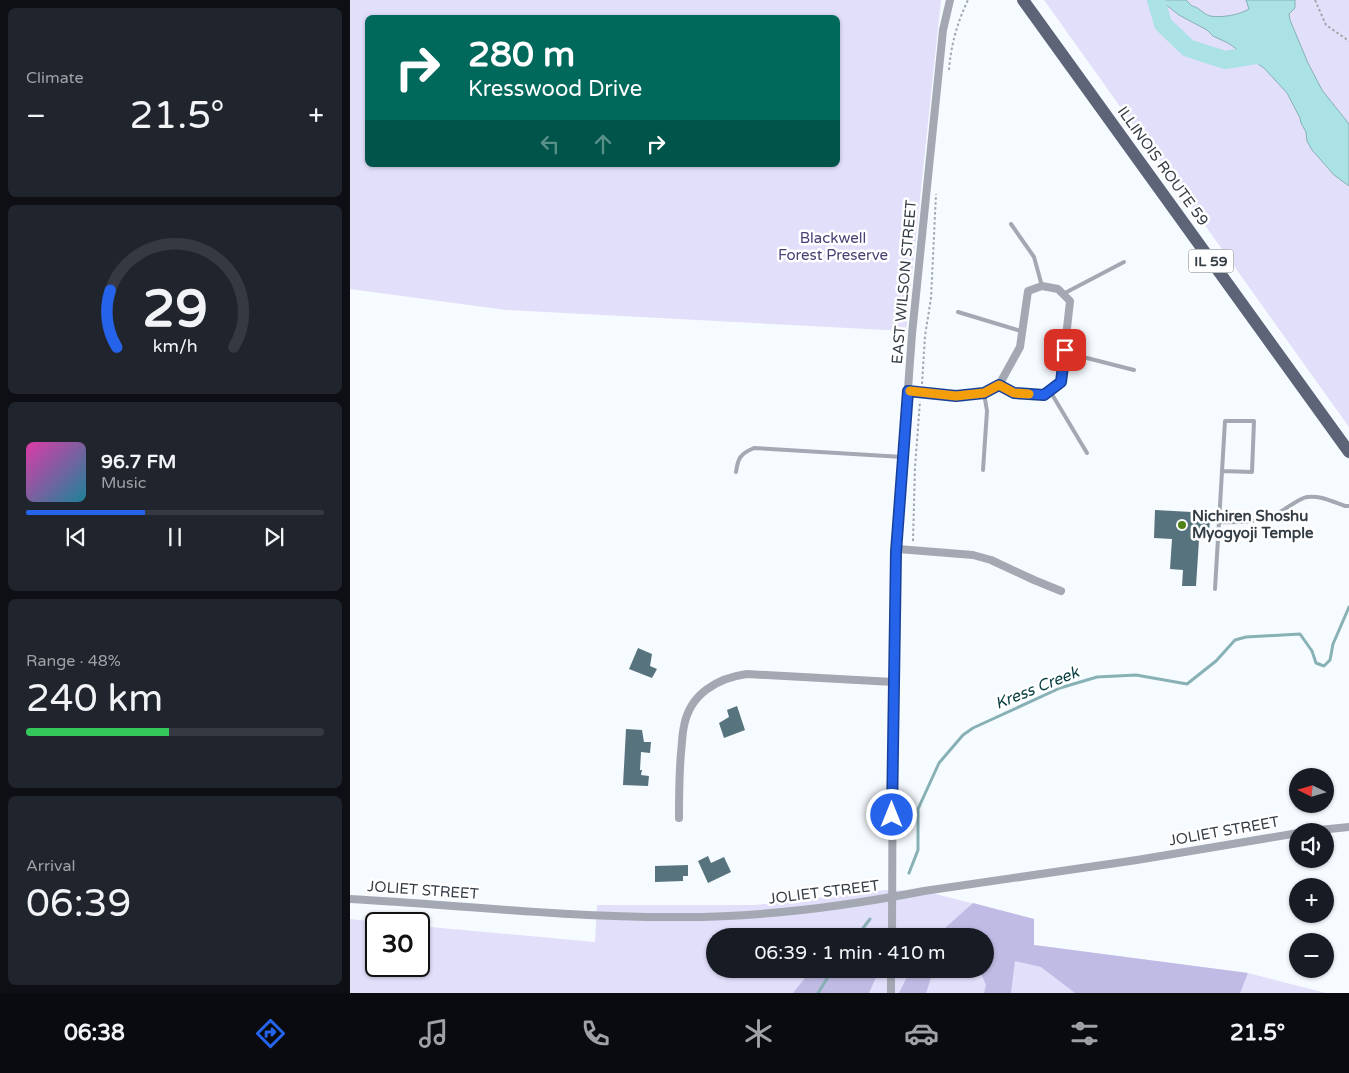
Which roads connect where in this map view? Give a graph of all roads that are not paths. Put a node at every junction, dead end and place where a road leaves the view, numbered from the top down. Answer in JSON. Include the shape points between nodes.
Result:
{"nodes":[{"id":1,"x":950,"y":0,"type":"edge"},
{"id":2,"x":1023,"y":0,"type":"edge"},
{"id":3,"x":1011,"y":224,"type":"dead end"},
{"id":4,"x":1124,"y":262,"type":"dead end"},
{"id":5,"x":1042,"y":286,"type":"junction"},
{"id":6,"x":1063,"y":294,"type":"junction"},
{"id":7,"x":958,"y":312,"type":"dead end"},
{"id":8,"x":1022,"y":331,"type":"junction"},
{"id":9,"x":1065,"y":350,"type":"junction"},
{"id":10,"x":1134,"y":370,"type":"dead end"},
{"id":11,"x":999,"y":385,"type":"junction"},
{"id":12,"x":1050,"y":390,"type":"junction"},
{"id":13,"x":908,"y":391,"type":"junction"},
{"id":14,"x":984,"y":393,"type":"junction"},
{"id":15,"x":1349,"y":452,"type":"edge"},
{"id":16,"x":1088,"y":453,"type":"dead end"},
{"id":17,"x":903,"y":457,"type":"junction"},
{"id":18,"x":983,"y":470,"type":"dead end"},
{"id":19,"x":1222,"y":471,"type":"junction"},
{"id":20,"x":736,"y":472,"type":"dead end"},
{"id":21,"x":1349,"y":506,"type":"edge"},
{"id":22,"x":1218,"y":522,"type":"junction"},
{"id":23,"x":898,"y":549,"type":"junction"},
{"id":24,"x":1215,"y":589,"type":"dead end"},
{"id":25,"x":1061,"y":591,"type":"dead end"},
{"id":26,"x":893,"y":682,"type":"junction"},
{"id":27,"x":679,"y":818,"type":"dead end"},
{"id":28,"x":1349,"y":827,"type":"edge"},
{"id":29,"x":1334,"y":828,"type":"edge"},
{"id":30,"x":1289,"y":835,"type":"edge"},
{"id":31,"x":893,"y":897,"type":"junction"},
{"id":32,"x":350,"y":899,"type":"edge"},
{"id":33,"x":892,"y":928,"type":"edge"},
{"id":34,"x":892,"y":978,"type":"edge"},
{"id":35,"x":891,"y":993,"type":"edge"}],
"edges":[{"from":1,"to":13,"type":"street","name":"EAST WILSON STREET","via":[[942,30]]},
{"from":2,"to":15,"type":"main road","name":"ILLINOIS ROUTE 59","number":"IL 59"},
{"from":3,"to":5,"type":"lane","via":[[1034,257]]},
{"from":4,"to":6,"type":"lane"},
{"from":5,"to":6,"type":"street","via":[[1058,289]]},
{"from":5,"to":8,"type":"street","via":[[1028,291]]},
{"from":6,"to":9,"type":"street","via":[[1070,301]]},
{"from":7,"to":8,"type":"lane"},
{"from":8,"to":11,"type":"street","via":[[1020,347]]},
{"from":9,"to":10,"type":"lane"},
{"from":9,"to":12,"type":"street","via":[[1061,382]]},
{"from":11,"to":12,"type":"street","via":[[1014,393],[1044,395]]},
{"from":11,"to":14,"type":"street"},
{"from":12,"to":16,"type":"lane"},
{"from":13,"to":14,"type":"street","via":[[956,396]]},
{"from":13,"to":17,"type":"street","name":"EAST WILSON STREET"},
{"from":14,"to":18,"type":"lane","via":[[988,411]]},
{"from":17,"to":20,"type":"lane","via":[[754,448],[738,458]]},
{"from":17,"to":23,"type":"street","name":"EAST WILSON STREET"},
{"from":19,"to":19,"type":"lane","via":[[1225,421],[1254,421],[1252,472]]},
{"from":19,"to":22,"type":"lane"},
{"from":21,"to":22,"type":"lane","via":[[1319,497],[1306,497],[1265,518]]},
{"from":22,"to":24,"type":"lane"},
{"from":23,"to":25,"type":"street","via":[[972,555]]},
{"from":23,"to":26,"type":"street","name":"EAST WILSON STREET"},
{"from":26,"to":27,"type":"street","via":[[747,674],[710,686],[694,702],[683,727]]},
{"from":26,"to":31,"type":"street","name":"EAST WILSON STREET"},
{"from":28,"to":29,"type":"street"},
{"from":30,"to":31,"type":"street","name":"JOLIET STREET"},
{"from":31,"to":32,"type":"street","name":"JOLIET STREET","via":[[763,913],[674,917],[565,914]]},
{"from":31,"to":33,"type":"street","name":"EAST WILSON STREET"},
{"from":34,"to":35,"type":"street"}]}
